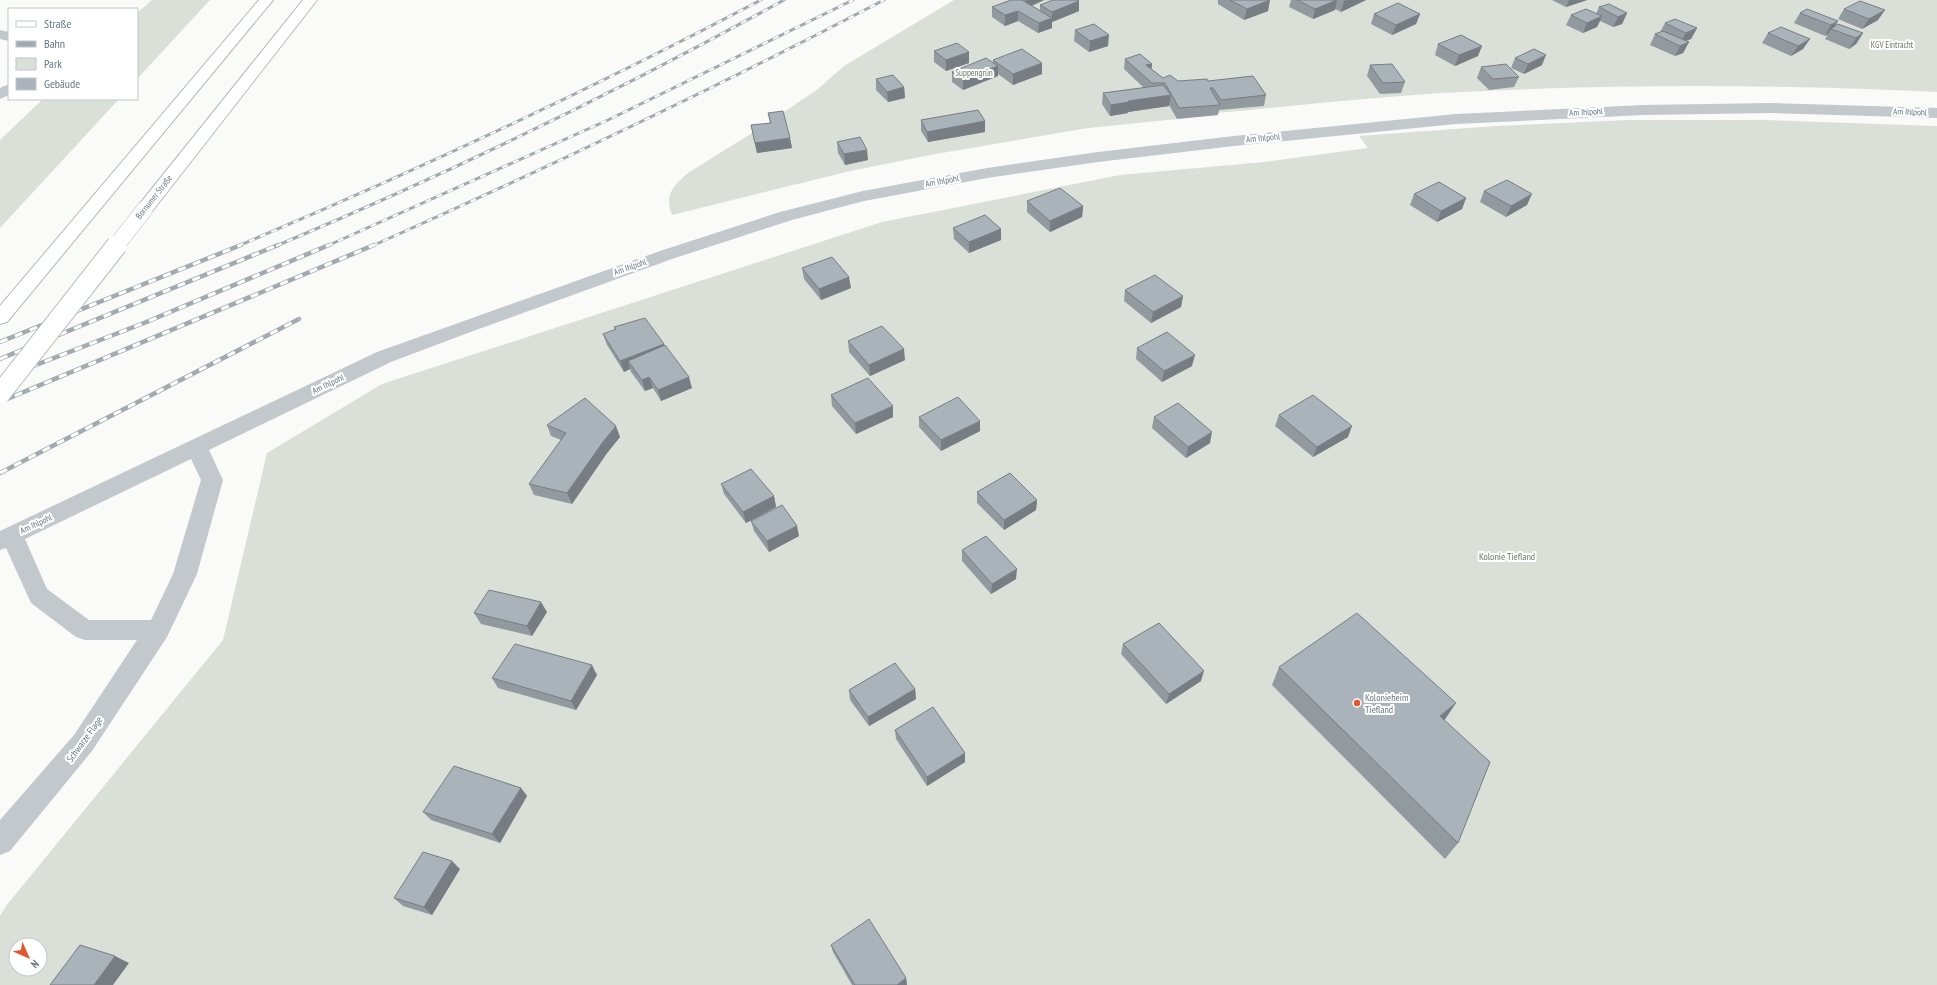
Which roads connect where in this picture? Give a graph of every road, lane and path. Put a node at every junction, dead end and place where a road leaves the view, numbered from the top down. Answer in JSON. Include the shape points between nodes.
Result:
{"nodes":[{"id":1,"x":266,"y":0,"type":"edge"},
{"id":2,"x":310,"y":0,"type":"edge"},
{"id":3,"x":8,"y":80,"type":"edge"},
{"id":4,"x":0,"y":94,"type":"edge"},
{"id":5,"x":1937,"y":113,"type":"edge"},
{"id":6,"x":0,"y":318,"type":"edge"},
{"id":7,"x":0,"y":394,"type":"edge"},
{"id":8,"x":197,"y":448,"type":"junction"},
{"id":9,"x":6,"y":538,"type":"edge"},
{"id":10,"x":158,"y":630,"type":"junction"},
{"id":11,"x":0,"y":841,"type":"edge"}],
"edges":[{"from":1,"to":6,"type":"main road"},
{"from":2,"to":7,"type":"main road","name":"Bornumer Straße","bridge":true},
{"from":3,"to":4,"type":"lane"},
{"from":5,"to":8,"type":"lane","name":"Am Ihlpohl","via":[[1771,108],[1644,110],[1456,119],[1098,157],[987,173],[864,196],[786,216],[666,255],[458,329],[384,357]]},
{"from":8,"to":9,"type":"lane","name":"Am Ihlpohl"},
{"from":8,"to":10,"type":"lane","name":"Schwarze Flage","via":[[212,480],[185,574]]},
{"from":9,"to":10,"type":"lane","via":[[39,596],[85,630]]},
{"from":10,"to":11,"type":"lane","name":"Schwarze Flage","via":[[83,743]]}]}
